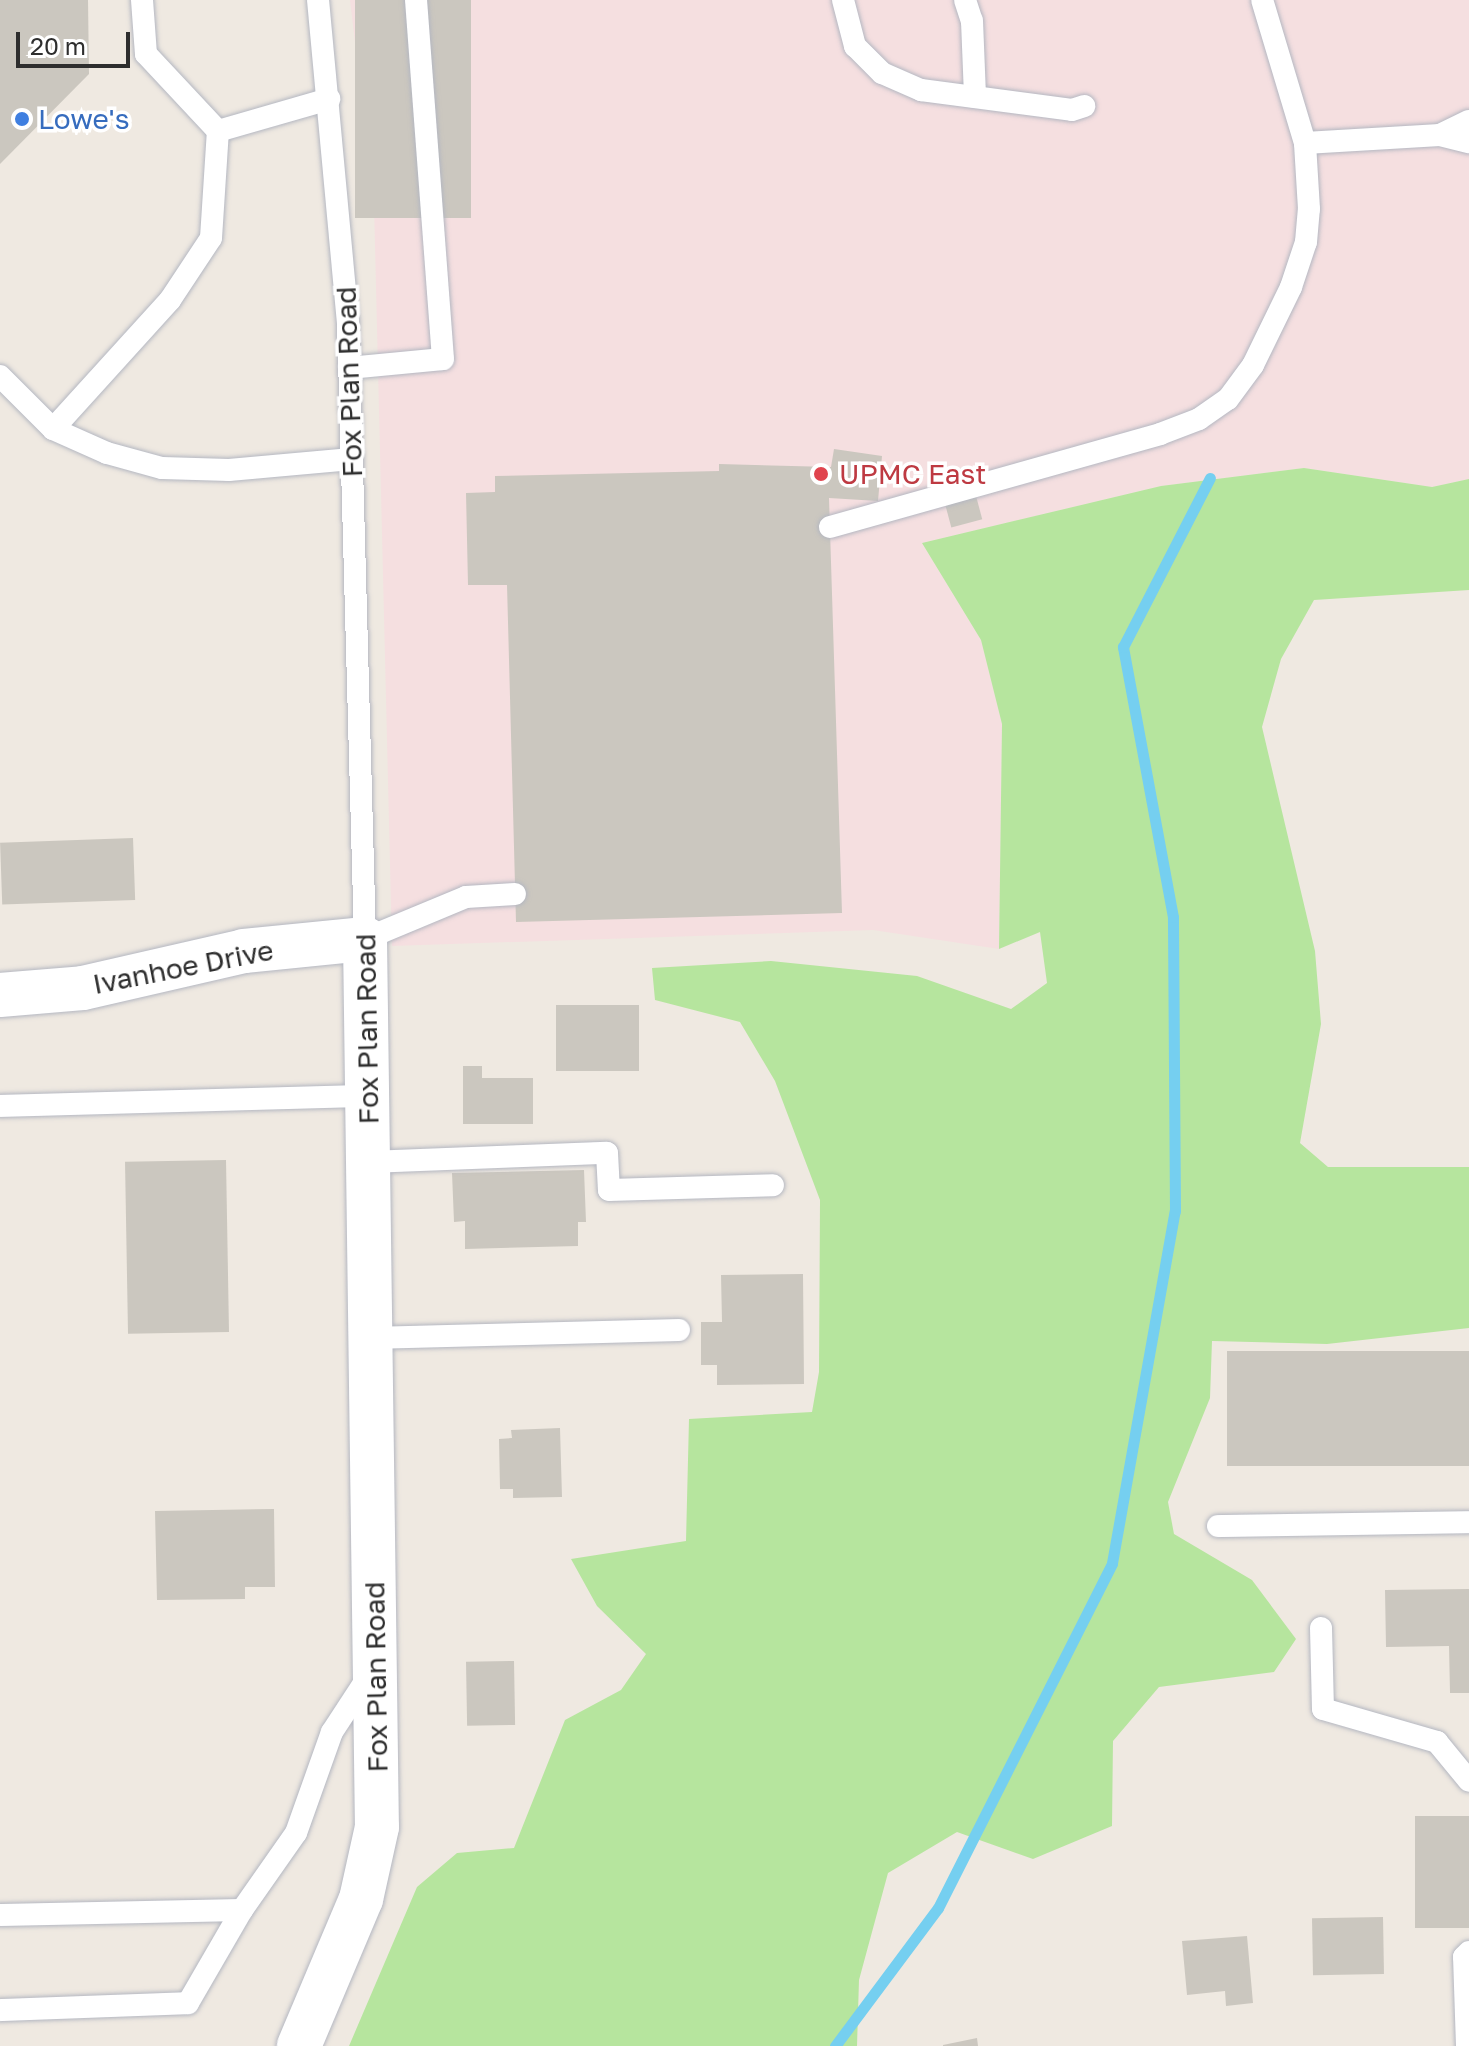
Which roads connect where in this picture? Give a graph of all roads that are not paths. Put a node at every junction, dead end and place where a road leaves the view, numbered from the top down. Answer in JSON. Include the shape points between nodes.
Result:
{"nodes":[{"id":1,"x":142,"y":0,"type":"edge"},
{"id":2,"x":318,"y":0,"type":"edge"},
{"id":3,"x":416,"y":0,"type":"edge"},
{"id":4,"x":843,"y":0,"type":"edge"},
{"id":5,"x":965,"y":0,"type":"edge"},
{"id":6,"x":1262,"y":0,"type":"edge"},
{"id":7,"x":975,"y":97,"type":"junction"},
{"id":8,"x":329,"y":99,"type":"junction"},
{"id":9,"x":1084,"y":106,"type":"dead end"},
{"id":10,"x":1469,"y":121,"type":"edge"},
{"id":11,"x":218,"y":131,"type":"junction"},
{"id":12,"x":1440,"y":135,"type":"junction"},
{"id":13,"x":1469,"y":142,"type":"edge"},
{"id":14,"x":1305,"y":143,"type":"junction"},
{"id":15,"x":349,"y":368,"type":"junction"},
{"id":16,"x":0,"y":376,"type":"edge"},
{"id":17,"x":53,"y":429,"type":"junction"},
{"id":18,"x":352,"y":459,"type":"junction"},
{"id":19,"x":830,"y":527,"type":"dead end"},
{"id":20,"x":515,"y":894,"type":"dead end"},
{"id":21,"x":365,"y":939,"type":"junction"},
{"id":22,"x":0,"y":995,"type":"edge"},
{"id":23,"x":368,"y":1096,"type":"junction"},
{"id":24,"x":0,"y":1106,"type":"edge"},
{"id":25,"x":369,"y":1162,"type":"junction"},
{"id":26,"x":773,"y":1185,"type":"dead end"},
{"id":27,"x":679,"y":1330,"type":"dead end"},
{"id":28,"x":371,"y":1338,"type":"junction"},
{"id":29,"x":1469,"y":1522,"type":"edge"},
{"id":30,"x":1218,"y":1526,"type":"dead end"},
{"id":31,"x":1321,"y":1628,"type":"dead end"},
{"id":32,"x":376,"y":1666,"type":"junction"},
{"id":33,"x":1469,"y":1781,"type":"edge"},
{"id":34,"x":242,"y":1910,"type":"junction"},
{"id":35,"x":0,"y":1915,"type":"edge"},
{"id":36,"x":1469,"y":1952,"type":"edge"},
{"id":37,"x":0,"y":2010,"type":"edge"},
{"id":38,"x":299,"y":2046,"type":"edge"},
{"id":39,"x":1467,"y":2046,"type":"edge"}],
"edges":[{"from":1,"to":11,"type":"lane","via":[[146,54]]},
{"from":2,"to":8,"type":"lane","name":"Fox Plan Road"},
{"from":3,"to":15,"type":"lane","via":[[443,359]]},
{"from":4,"to":7,"type":"lane","via":[[855,46],[882,73],[921,90]]},
{"from":5,"to":7,"type":"lane","via":[[972,21]]},
{"from":6,"to":14,"type":"lane"},
{"from":7,"to":9,"type":"lane","via":[[1072,110]]},
{"from":8,"to":11,"type":"lane"},
{"from":8,"to":15,"type":"lane","name":"Fox Plan Road"},
{"from":10,"to":12,"type":"lane"},
{"from":11,"to":17,"type":"lane","via":[[211,238],[170,300]]},
{"from":12,"to":13,"type":"lane"},
{"from":12,"to":14,"type":"lane"},
{"from":14,"to":19,"type":"lane","via":[[1306,242],[1271,333],[1228,399],[1199,419],[1160,434]]},
{"from":15,"to":18,"type":"lane","name":"Fox Plan Road"},
{"from":16,"to":17,"type":"lane"},
{"from":17,"to":18,"type":"lane","via":[[107,453],[162,468],[229,470]]},
{"from":18,"to":21,"type":"lane","name":"Fox Plan Road"},
{"from":20,"to":21,"type":"lane","via":[[466,897]]},
{"from":21,"to":22,"type":"street","name":"Ivanhoe Drive","via":[[244,951],[83,988]]},
{"from":21,"to":23,"type":"street","name":"Fox Plan Road"},
{"from":23,"to":24,"type":"lane"},
{"from":23,"to":25,"type":"street","name":"Fox Plan Road"},
{"from":25,"to":26,"type":"lane","via":[[607,1153],[609,1190]]},
{"from":25,"to":28,"type":"street","name":"Fox Plan Road"},
{"from":27,"to":28,"type":"lane"},
{"from":28,"to":32,"type":"street","name":"Fox Plan Road"},
{"from":29,"to":30,"type":"lane"},
{"from":31,"to":33,"type":"lane","via":[[1323,1709],[1437,1742]]},
{"from":32,"to":34,"type":"lane","via":[[332,1732],[296,1833]]},
{"from":32,"to":38,"type":"street","name":"Fox Plan Road","via":[[377,1827],[372,1863]]},
{"from":34,"to":35,"type":"lane"},
{"from":34,"to":37,"type":"lane","via":[[188,2003]]},
{"from":36,"to":39,"type":"lane","via":[[1464,1957]]}]}
